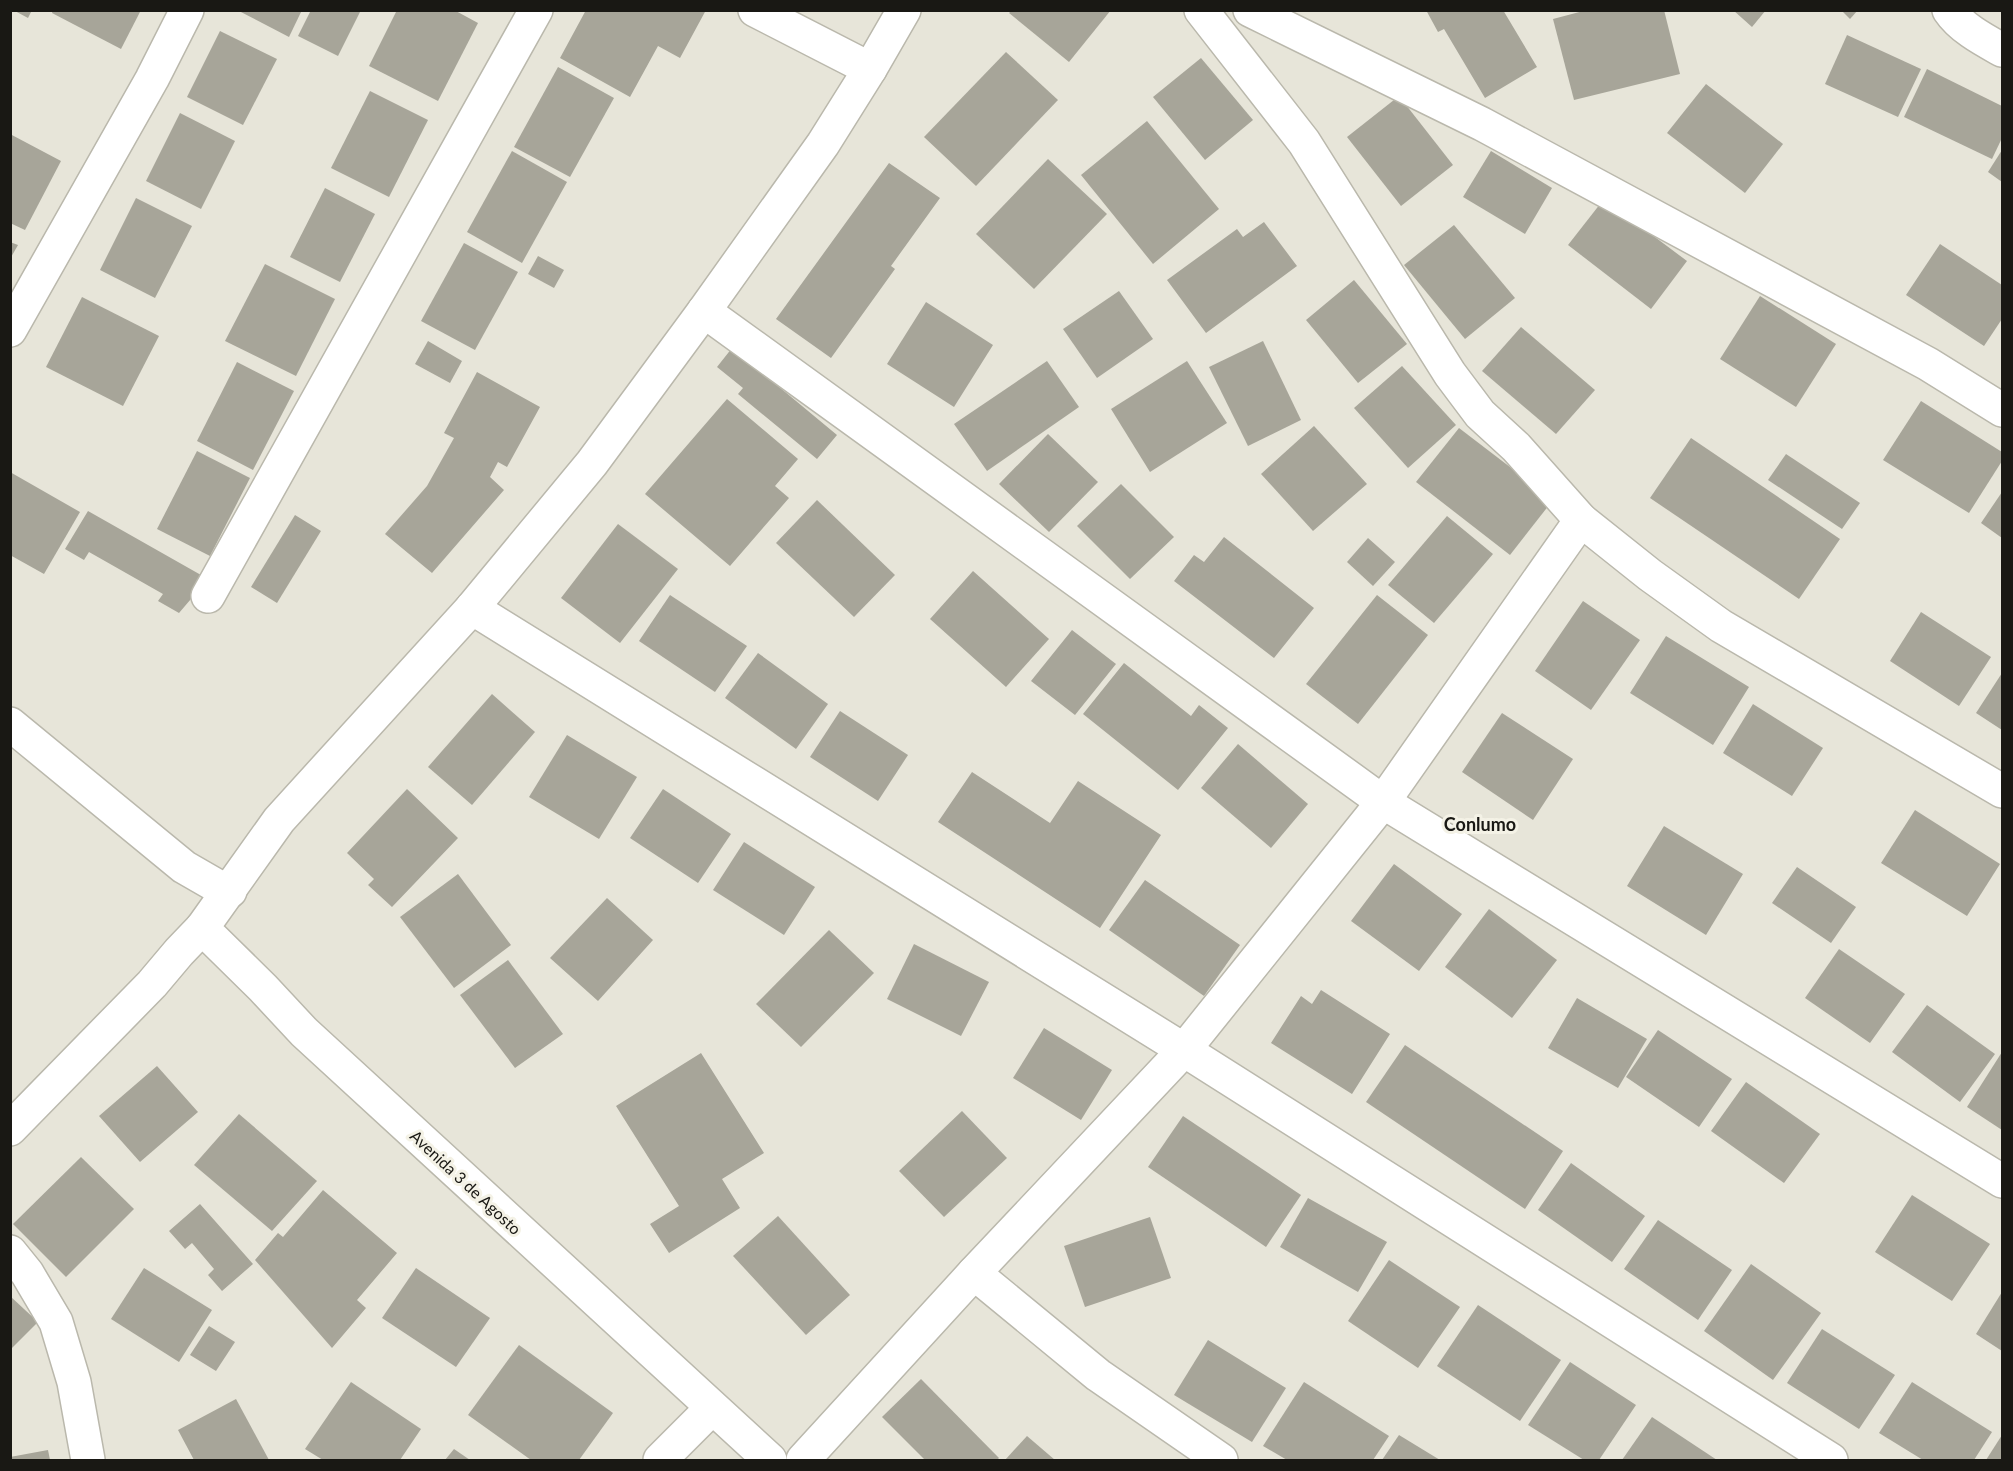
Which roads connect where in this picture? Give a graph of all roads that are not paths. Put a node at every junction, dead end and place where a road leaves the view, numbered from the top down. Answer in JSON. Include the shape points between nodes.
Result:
{"nodes":[{"id":1,"x":187,"y":10,"type":"edge"},
{"id":2,"x":536,"y":10,"type":"edge"},
{"id":3,"x":755,"y":10,"type":"edge"},
{"id":4,"x":904,"y":10,"type":"edge"},
{"id":5,"x":1201,"y":10,"type":"edge"},
{"id":6,"x":1250,"y":10,"type":"edge"},
{"id":7,"x":1949,"y":10,"type":"edge"},
{"id":8,"x":2002,"y":50,"type":"edge"},
{"id":9,"x":870,"y":69,"type":"junction"},
{"id":10,"x":704,"y":311,"type":"junction"},
{"id":11,"x":10,"y":330,"type":"edge"},
{"id":12,"x":2002,"y":410,"type":"edge"},
{"id":13,"x":1581,"y":520,"type":"junction"},
{"id":14,"x":208,"y":596,"type":"dead end"},
{"id":15,"x":472,"y":608,"type":"junction"},
{"id":16,"x":10,"y":724,"type":"edge"},
{"id":17,"x":2002,"y":791,"type":"edge"},
{"id":18,"x":1383,"y":802,"type":"junction"},
{"id":19,"x":230,"y":891,"type":"junction"},
{"id":20,"x":202,"y":928,"type":"junction"},
{"id":21,"x":1184,"y":1050,"type":"junction"},
{"id":22,"x":10,"y":1129,"type":"edge"},
{"id":23,"x":2002,"y":1181,"type":"edge"},
{"id":24,"x":10,"y":1252,"type":"edge"},
{"id":25,"x":974,"y":1273,"type":"junction"},
{"id":26,"x":712,"y":1408,"type":"junction"},
{"id":27,"x":88,"y":1461,"type":"edge"},
{"id":28,"x":660,"y":1461,"type":"edge"},
{"id":29,"x":770,"y":1461,"type":"edge"},
{"id":30,"x":803,"y":1461,"type":"edge"},
{"id":31,"x":1221,"y":1461,"type":"edge"},
{"id":32,"x":1831,"y":1461,"type":"edge"}],
"edges":[{"from":1,"to":11,"type":"street"},
{"from":2,"to":14,"type":"street"},
{"from":3,"to":9,"type":"street"},
{"from":4,"to":9,"type":"street"},
{"from":5,"to":13,"type":"street","via":[[1304,142],[1479,414],[1516,447]]},
{"from":6,"to":12,"type":"street","via":[[1482,124],[1928,364]]},
{"from":7,"to":8,"type":"street"},
{"from":9,"to":10,"type":"street","via":[[823,144]]},
{"from":10,"to":15,"type":"street","via":[[592,463]]},
{"from":10,"to":18,"type":"street"},
{"from":13,"to":17,"type":"street","via":[[1721,626]]},
{"from":13,"to":18,"type":"street"},
{"from":15,"to":19,"type":"street","via":[[279,820]]},
{"from":15,"to":21,"type":"street"},
{"from":16,"to":19,"type":"street","via":[[184,867]]},
{"from":18,"to":21,"type":"street"},
{"from":18,"to":23,"type":"street"},
{"from":19,"to":20,"type":"street"},
{"from":20,"to":22,"type":"street"},
{"from":20,"to":26,"type":"street","name":"Avenida 3 de Agosto","via":[[304,1032]]},
{"from":21,"to":25,"type":"street"},
{"from":21,"to":32,"type":"street"},
{"from":24,"to":27,"type":"street","via":[[57,1322],[74,1382]]},
{"from":25,"to":30,"type":"street"},
{"from":25,"to":31,"type":"street","via":[[1098,1375]]},
{"from":26,"to":28,"type":"street"},
{"from":26,"to":29,"type":"street","name":"Avenida 3 de Agosto"}]}
